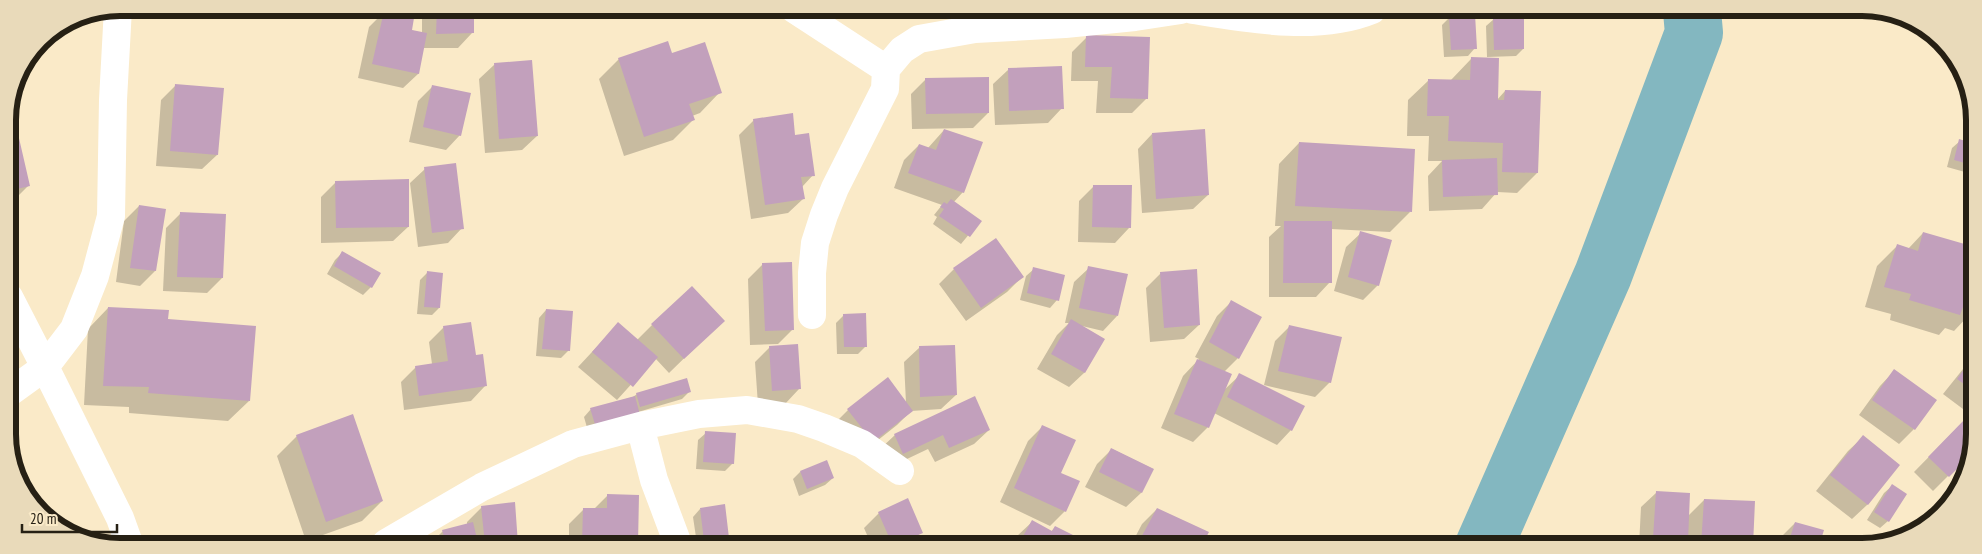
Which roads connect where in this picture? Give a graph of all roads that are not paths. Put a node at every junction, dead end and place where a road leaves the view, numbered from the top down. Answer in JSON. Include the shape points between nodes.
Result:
{"nodes":[{"id":1,"x":118,"y":16,"type":"edge"},
{"id":2,"x":805,"y":16,"type":"edge"},
{"id":3,"x":1142,"y":16,"type":"edge"},
{"id":4,"x":1231,"y":16,"type":"edge"},
{"id":5,"x":1345,"y":16,"type":"edge"},
{"id":6,"x":886,"y":69,"type":"junction"},
{"id":7,"x":16,"y":311,"type":"edge"},
{"id":8,"x":812,"y":315,"type":"dead end"},
{"id":9,"x":45,"y":367,"type":"junction"},
{"id":10,"x":16,"y":388,"type":"edge"},
{"id":11,"x":640,"y":426,"type":"junction"},
{"id":12,"x":900,"y":471,"type":"dead end"},
{"id":13,"x":127,"y":538,"type":"edge"},
{"id":14,"x":395,"y":538,"type":"edge"},
{"id":15,"x":676,"y":538,"type":"edge"}],
"edges":[{"from":1,"to":9,"type":"street","via":[[111,216],[95,276],[74,330]]},
{"from":2,"to":6,"type":"street"},
{"from":3,"to":6,"type":"street","via":[[975,29],[919,39],[902,50]]},
{"from":4,"to":5,"type":"street","via":[[1262,21],[1323,21]]},
{"from":6,"to":8,"type":"street","via":[[885,89],[848,161],[815,243]]},
{"from":7,"to":9,"type":"street"},
{"from":9,"to":10,"type":"street"},
{"from":9,"to":13,"type":"street"},
{"from":11,"to":12,"type":"street","via":[[700,414],[747,410],[798,419],[824,428],[862,444]]},
{"from":11,"to":14,"type":"street","via":[[548,454],[482,487]]},
{"from":11,"to":15,"type":"street","via":[[654,480]]}]}
